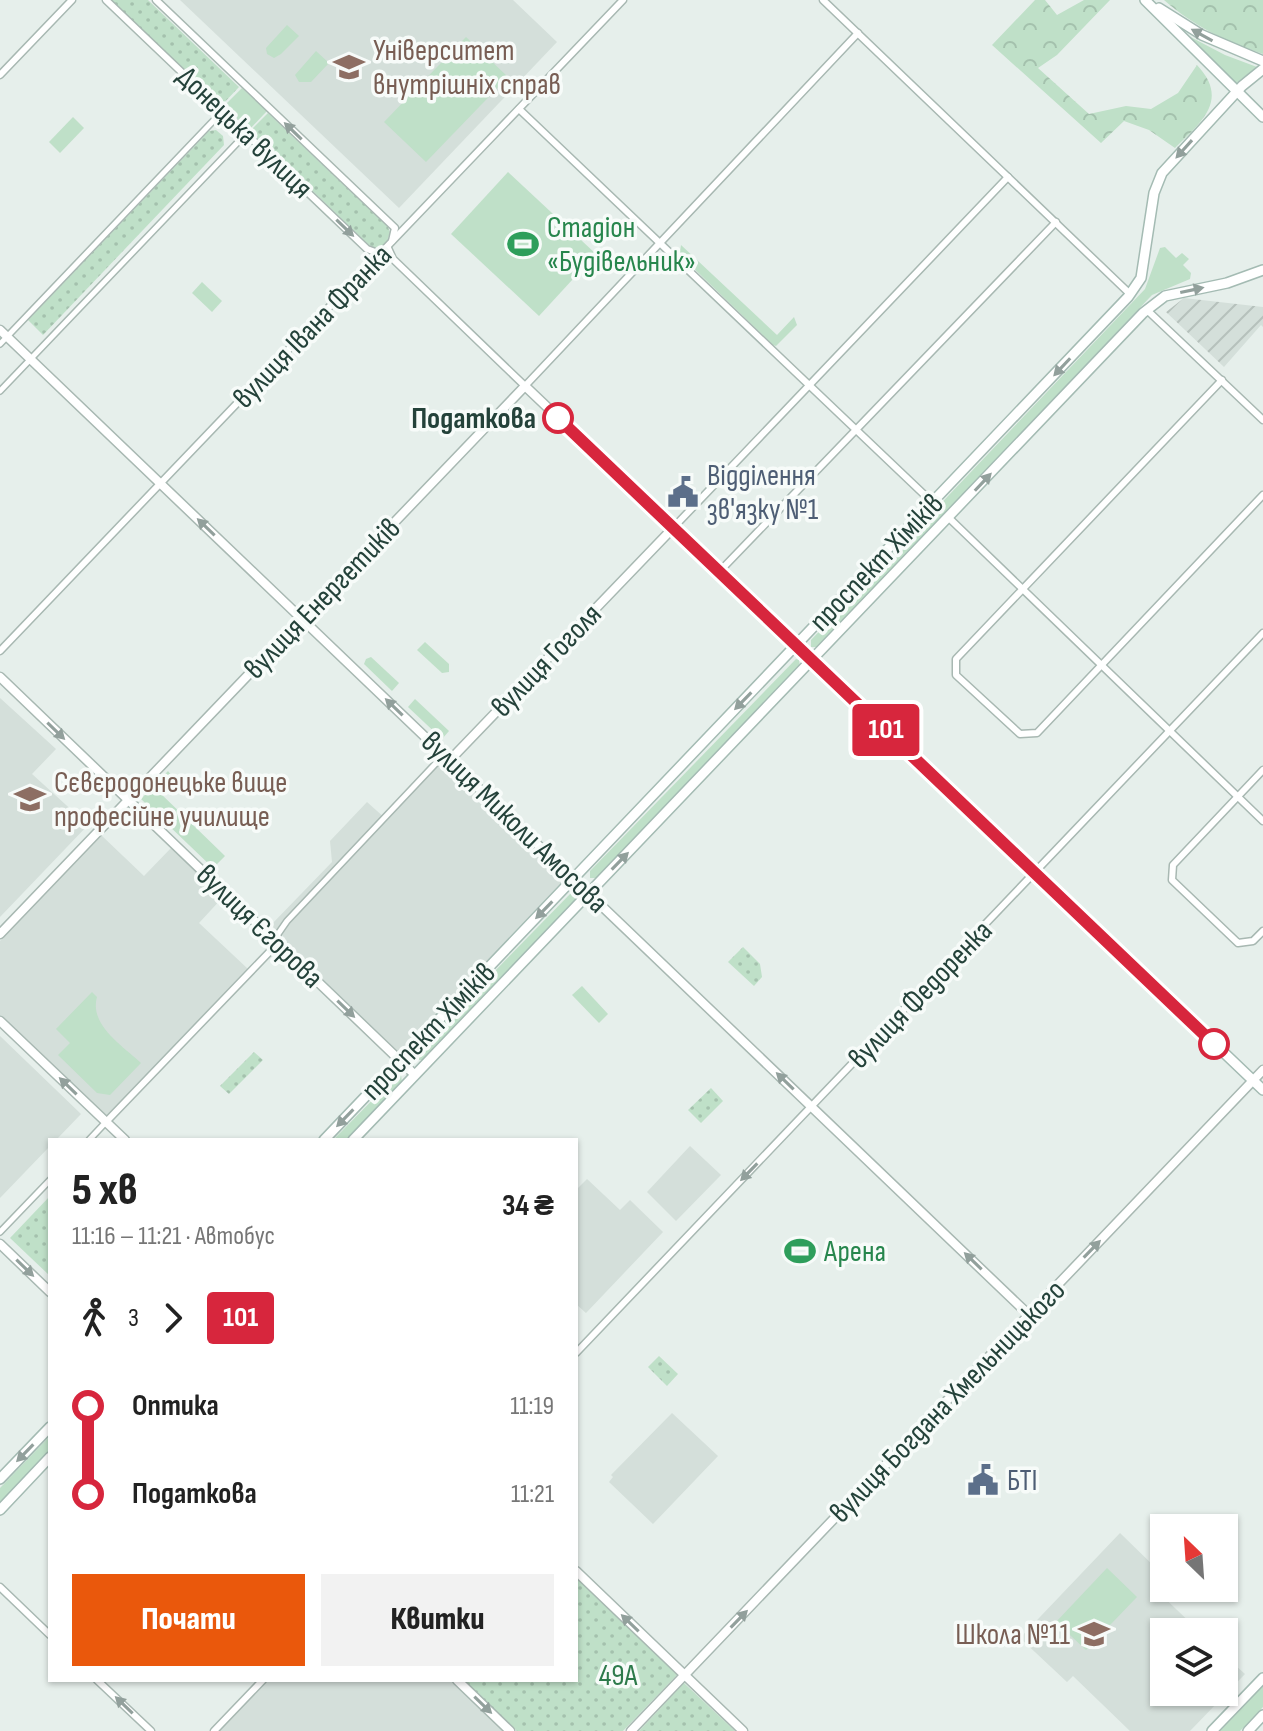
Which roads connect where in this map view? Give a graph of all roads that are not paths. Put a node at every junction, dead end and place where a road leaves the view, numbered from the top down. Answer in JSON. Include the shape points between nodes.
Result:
{"nodes":[{"id":1,"x":72,"y":0,"type":"edge"},
{"id":2,"x":106,"y":0,"type":"edge"},
{"id":3,"x":156,"y":0,"type":"edge"},
{"id":4,"x":623,"y":0,"type":"edge"},
{"id":5,"x":823,"y":0,"type":"edge"},
{"id":6,"x":1146,"y":0,"type":"edge"},
{"id":7,"x":858,"y":33,"type":"junction"},
{"id":8,"x":1263,"y":61,"type":"edge"},
{"id":9,"x":1263,"y":69,"type":"edge"},
{"id":10,"x":0,"y":75,"type":"edge"},
{"id":11,"x":1236,"y":91,"type":"junction"},
{"id":12,"x":519,"y":109,"type":"junction"},
{"id":13,"x":1263,"y":117,"type":"edge"},
{"id":14,"x":235,"y":122,"type":"junction"},
{"id":15,"x":1008,"y":177,"type":"junction"},
{"id":16,"x":1056,"y":222,"type":"junction"},
{"id":17,"x":660,"y":243,"type":"junction"},
{"id":18,"x":388,"y":248,"type":"junction"},
{"id":19,"x":1263,"y":270,"type":"edge"},
{"id":20,"x":1130,"y":294,"type":"junction"},
{"id":21,"x":1147,"y":310,"type":"junction"},
{"id":22,"x":2,"y":337,"type":"edge"},
{"id":23,"x":30,"y":359,"type":"junction"},
{"id":24,"x":1222,"y":380,"type":"junction"},
{"id":25,"x":525,"y":386,"type":"junction"},
{"id":26,"x":810,"y":386,"type":"junction"},
{"id":27,"x":0,"y":391,"type":"edge"},
{"id":28,"x":1263,"y":420,"type":"edge"},
{"id":29,"x":856,"y":430,"type":"junction"},
{"id":30,"x":160,"y":483,"type":"junction"},
{"id":31,"x":1263,"y":495,"type":"edge"},
{"id":32,"x":933,"y":503,"type":"junction"},
{"id":33,"x":949,"y":518,"type":"junction"},
{"id":34,"x":673,"y":528,"type":"junction"},
{"id":35,"x":719,"y":572,"type":"junction"},
{"id":36,"x":1023,"y":590,"type":"junction"},
{"id":37,"x":302,"y":619,"type":"junction"},
{"id":38,"x":1263,"y":633,"type":"edge"},
{"id":39,"x":797,"y":645,"type":"junction"},
{"id":40,"x":0,"y":651,"type":"edge"},
{"id":41,"x":812,"y":659,"type":"junction"},
{"id":42,"x":1101,"y":666,"type":"junction"},
{"id":43,"x":0,"y":677,"type":"edge"},
{"id":44,"x":1169,"y":731,"type":"junction"},
{"id":45,"x":450,"y":760,"type":"junction"},
{"id":46,"x":1263,"y":770,"type":"edge"},
{"id":47,"x":1237,"y":796,"type":"junction"},
{"id":48,"x":128,"y":800,"type":"junction"},
{"id":49,"x":1263,"y":821,"type":"edge"},
{"id":50,"x":1036,"y":874,"type":"junction"},
{"id":51,"x":574,"y":879,"type":"junction"},
{"id":52,"x":589,"y":893,"type":"junction"},
{"id":53,"x":1263,"y":931,"type":"edge"},
{"id":54,"x":0,"y":934,"type":"edge"},
{"id":55,"x":278,"y":943,"type":"junction"},
{"id":56,"x":0,"y":1021,"type":"edge"},
{"id":57,"x":400,"y":1060,"type":"junction"},
{"id":58,"x":1263,"y":1070,"type":"edge"},
{"id":59,"x":415,"y":1075,"type":"junction"},
{"id":60,"x":1253,"y":1081,"type":"junction"},
{"id":61,"x":1263,"y":1090,"type":"edge"},
{"id":62,"x":812,"y":1107,"type":"junction"},
{"id":63,"x":106,"y":1122,"type":"junction"},
{"id":64,"x":91,"y":1138,"type":"edge"},
{"id":65,"x":123,"y":1138,"type":"edge"},
{"id":66,"x":326,"y":1138,"type":"edge"},
{"id":67,"x":355,"y":1138,"type":"edge"},
{"id":68,"x":48,"y":1182,"type":"edge"},
{"id":69,"x":0,"y":1232,"type":"edge"},
{"id":70,"x":0,"y":1244,"type":"edge"},
{"id":71,"x":48,"y":1290,"type":"edge"},
{"id":72,"x":1029,"y":1315,"type":"junction"},
{"id":73,"x":578,"y":1351,"type":"edge"},
{"id":74,"x":48,"y":1429,"type":"edge"},
{"id":75,"x":48,"y":1459,"type":"edge"},
{"id":76,"x":0,"y":1479,"type":"edge"},
{"id":77,"x":0,"y":1510,"type":"edge"},
{"id":78,"x":578,"y":1573,"type":"edge"},
{"id":79,"x":0,"y":1587,"type":"edge"},
{"id":80,"x":48,"y":1633,"type":"edge"},
{"id":81,"x":685,"y":1675,"type":"junction"},
{"id":82,"x":1263,"y":1678,"type":"edge"},
{"id":83,"x":99,"y":1682,"type":"edge"},
{"id":84,"x":261,"y":1682,"type":"edge"},
{"id":85,"x":459,"y":1682,"type":"edge"},
{"id":86,"x":1263,"y":1715,"type":"edge"},
{"id":87,"x":151,"y":1731,"type":"edge"},
{"id":88,"x":214,"y":1731,"type":"edge"},
{"id":89,"x":510,"y":1731,"type":"edge"},
{"id":90,"x":631,"y":1731,"type":"edge"},
{"id":91,"x":743,"y":1731,"type":"edge"},
{"id":92,"x":1212,"y":1731,"type":"edge"},
{"id":93,"x":1248,"y":1731,"type":"edge"}],
"edges":[{"from":1,"to":10,"type":"street"},
{"from":2,"to":14,"type":"street","name":"Донецька вулиця"},
{"from":18,"to":3,"type":"street","name":"Донецька вулиця","one_way":true,"via":[[395,228]]},
{"from":4,"to":12,"type":"street","name":"вулиця Івана Франка"},
{"from":5,"to":7,"type":"street"},
{"from":8,"to":6,"type":"main road","one_way":true,"via":[[1202,35]]},
{"from":6,"to":11,"type":"main road"},
{"from":7,"to":15,"type":"street"},
{"from":7,"to":17,"type":"street"},
{"from":9,"to":11,"type":"main road","name":"проспект Хіміків"},
{"from":11,"to":13,"type":"main road"},
{"from":11,"to":20,"type":"main road","name":"проспект Хіміків","one_way":true,"via":[[1162,173],[1154,193],[1146,262]]},
{"from":12,"to":17,"type":"street"},
{"from":12,"to":18,"type":"street","name":"вулиця Івана Франка"},
{"from":14,"to":18,"type":"street","name":"Донецька вулиця","one_way":true,"via":[[367,249],[378,253]]},
{"from":14,"to":22,"type":"street","via":[[216,118]]},
{"from":14,"to":23,"type":"street","via":[[240,140]]},
{"from":15,"to":16,"type":"street"},
{"from":15,"to":26,"type":"street","name":"вулиця Гоголя"},
{"from":16,"to":20,"type":"street"},
{"from":16,"to":29,"type":"street"},
{"from":17,"to":25,"type":"street","name":"вулиця Енергетиків"},
{"from":17,"to":26,"type":"street"},
{"from":18,"to":25,"type":"street","name":"Донецька вулиця","via":[[393,259]]},
{"from":18,"to":30,"type":"street","name":"вулиця Івана Франка"},
{"from":21,"to":19,"type":"main road","name":"проспект Хіміків","one_way":true,"via":[[1165,296]]},
{"from":20,"to":32,"type":"main road","name":"проспект Хіміків","one_way":true},
{"from":21,"to":24,"type":"street"},
{"from":33,"to":21,"type":"main road","name":"проспект Хіміків","one_way":true},
{"from":22,"to":23,"type":"street","name":"вулиця Миколи Амосова"},
{"from":23,"to":27,"type":"street"},
{"from":23,"to":30,"type":"street","name":"вулиця Миколи Амосова"},
{"from":24,"to":28,"type":"street"},
{"from":24,"to":36,"type":"street"},
{"from":25,"to":34,"type":"street","name":"Донецька вулиця"},
{"from":25,"to":37,"type":"street","name":"вулиця Енергетиків"},
{"from":26,"to":29,"type":"street"},
{"from":26,"to":34,"type":"street","name":"вулиця Гоголя"},
{"from":29,"to":32,"type":"street"},
{"from":29,"to":35,"type":"street"},
{"from":37,"to":30,"type":"street","name":"вулиця Миколи Амосова","one_way":true},
{"from":30,"to":40,"type":"street","name":"вулиця Івана Франка"},
{"from":31,"to":42,"type":"street"},
{"from":32,"to":39,"type":"main road","name":"проспект Хіміків"},
{"from":33,"to":36,"type":"street"},
{"from":33,"to":41,"type":"main road","name":"проспект Хіміків"},
{"from":34,"to":35,"type":"street","name":"Донецька вулиця"},
{"from":34,"to":45,"type":"street","name":"вулиця Гоголя"},
{"from":35,"to":39,"type":"street","name":"Донецька вулиця"},
{"from":36,"to":42,"type":"street"},
{"from":36,"to":42,"type":"street","via":[[956,659],[956,675],[1020,734],[1037,733]]},
{"from":45,"to":37,"type":"street","name":"вулиця Миколи Амосова","one_way":true},
{"from":37,"to":48,"type":"street","name":"вулиця Енергетиків"},
{"from":38,"to":44,"type":"street","name":"вулиця Федоренка"},
{"from":39,"to":41,"type":"main road","name":"Донецька вулиця"},
{"from":39,"to":51,"type":"main road","name":"проспект Хіміків","one_way":true},
{"from":41,"to":50,"type":"main road","name":"Донецька вулиця"},
{"from":52,"to":41,"type":"main road","name":"проспект Хіміків","one_way":true},
{"from":42,"to":44,"type":"street"},
{"from":43,"to":48,"type":"street","name":"вулиця Єгорова","one_way":true},
{"from":44,"to":47,"type":"street"},
{"from":44,"to":50,"type":"street","name":"вулиця Федоренка"},
{"from":45,"to":51,"type":"street","name":"вулиця Миколи Амосова"},
{"from":45,"to":55,"type":"street","name":"вулиця Гоголя","via":[[439,760],[338,866],[287,921]]},
{"from":46,"to":47,"type":"street"},
{"from":47,"to":49,"type":"street"},
{"from":47,"to":53,"type":"street","via":[[1173,865],[1172,880],[1238,943],[1253,941]]},
{"from":48,"to":54,"type":"street","name":"вулиця Енергетиків"},
{"from":48,"to":55,"type":"street","name":"вулиця Єгорова"},
{"from":50,"to":60,"type":"main road","name":"Донецька вулиця"},
{"from":50,"to":62,"type":"street","name":"вулиця Федоренка"},
{"from":51,"to":52,"type":"street","name":"вулиця Миколи Амосова"},
{"from":51,"to":57,"type":"main road","name":"проспект Хіміків","one_way":true},
{"from":52,"to":59,"type":"main road","name":"проспект Хіміків"},
{"from":62,"to":52,"type":"street","name":"вулиця Миколи Амосова","one_way":true},
{"from":55,"to":57,"type":"street","name":"вулиця Єгорова","one_way":true},
{"from":55,"to":63,"type":"street","name":"вулиця Гоголя"},
{"from":63,"to":56,"type":"street","one_way":true},
{"from":57,"to":59,"type":"street","name":"вулиця Єгорова"},
{"from":57,"to":66,"type":"main road","name":"проспект Хіміків","one_way":true},
{"from":58,"to":60,"type":"street","name":"вулиця Богдана Хмельницького"},
{"from":59,"to":67,"type":"main road","name":"проспект Хіміків"},
{"from":60,"to":61,"type":"main road","name":"Донецька вулиця"},
{"from":72,"to":60,"type":"street","name":"вулиця Богдана Хмельницького","one_way":true},
{"from":72,"to":62,"type":"street","name":"вулиця Миколи Амосова","one_way":true},
{"from":62,"to":73,"type":"street","name":"вулиця Федоренка","one_way":true},
{"from":63,"to":64,"type":"street","name":"вулиця Гоголя"},
{"from":63,"to":65,"type":"street"},
{"from":68,"to":69,"type":"street"},
{"from":70,"to":71,"type":"street","one_way":true},
{"from":81,"to":72,"type":"street","name":"вулиця Богдана Хмельницького","one_way":true},
{"from":74,"to":76,"type":"main road","one_way":true},
{"from":75,"to":77,"type":"main road"},
{"from":81,"to":78,"type":"street","one_way":true},
{"from":79,"to":80,"type":"street"},
{"from":81,"to":90,"type":"street","name":"вулиця Богдана Хмельницького"},
{"from":81,"to":91,"type":"street"},
{"from":82,"to":92,"type":"main road"},
{"from":87,"to":83,"type":"street","one_way":true},
{"from":84,"to":88,"type":"street"},
{"from":85,"to":89,"type":"street","one_way":true},
{"from":86,"to":93,"type":"main road"}]}
